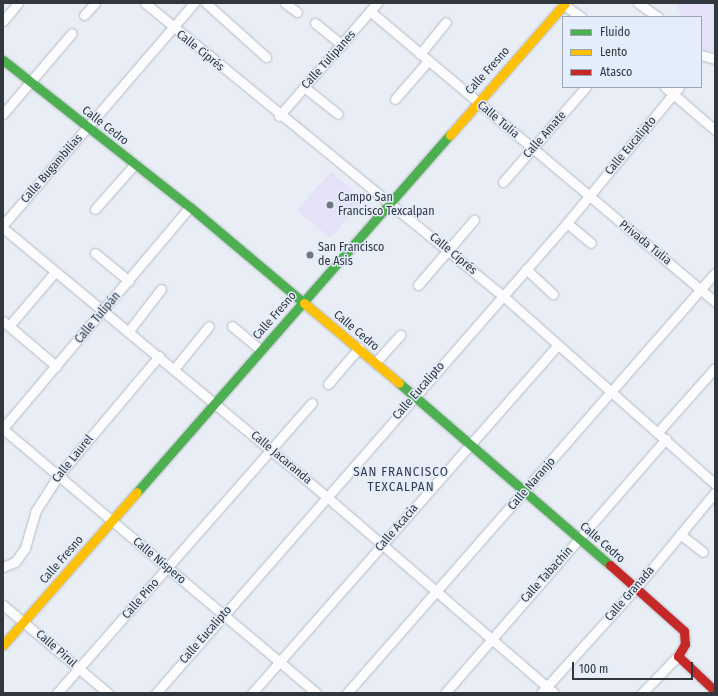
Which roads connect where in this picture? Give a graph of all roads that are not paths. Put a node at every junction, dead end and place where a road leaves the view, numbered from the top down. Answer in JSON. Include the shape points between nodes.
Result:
{"nodes":[{"id":1,"x":18,"y":3,"type":"edge"},
{"id":2,"x":95,"y":3,"type":"edge"},
{"id":3,"x":145,"y":3,"type":"edge"},
{"id":4,"x":194,"y":3,"type":"edge"},
{"id":5,"x":206,"y":3,"type":"edge"},
{"id":6,"x":285,"y":3,"type":"edge"},
{"id":7,"x":377,"y":3,"type":"edge"},
{"id":8,"x":638,"y":3,"type":"edge"},
{"id":9,"x":564,"y":4,"type":"edge"},
{"id":10,"x":298,"y":12,"type":"dead end"},
{"id":11,"x":370,"y":12,"type":"junction"},
{"id":12,"x":84,"y":15,"type":"dead end"},
{"id":13,"x":580,"y":16,"type":"edge"},
{"id":14,"x":657,"y":16,"type":"edge"},
{"id":15,"x":3,"y":21,"type":"edge"},
{"id":16,"x":446,"y":22,"type":"dead end"},
{"id":17,"x":316,"y":23,"type":"dead end"},
{"id":18,"x":174,"y":30,"type":"junction"},
{"id":19,"x":72,"y":33,"type":"dead end"},
{"id":20,"x":342,"y":45,"type":"junction"},
{"id":21,"x":420,"y":54,"type":"junction"},
{"id":22,"x":266,"y":57,"type":"dead end"},
{"id":23,"x":702,"y":58,"type":"edge"},
{"id":24,"x":715,"y":59,"type":"edge"},
{"id":25,"x":3,"y":60,"type":"edge"},
{"id":26,"x":428,"y":61,"type":"junction"},
{"id":27,"x":29,"y":82,"type":"junction"},
{"id":28,"x":304,"y":87,"type":"junction"},
{"id":29,"x":585,"y":88,"type":"edge"},
{"id":30,"x":676,"y":91,"type":"edge"},
{"id":31,"x":395,"y":98,"type":"dead end"},
{"id":32,"x":476,"y":102,"type":"junction"},
{"id":33,"x":3,"y":114,"type":"edge"},
{"id":34,"x":338,"y":114,"type":"dead end"},
{"id":35,"x":280,"y":116,"type":"junction"},
{"id":36,"x":88,"y":128,"type":"junction"},
{"id":37,"x":715,"y":130,"type":"edge"},
{"id":38,"x":532,"y":149,"type":"junction"},
{"id":39,"x":135,"y":164,"type":"junction"},
{"id":40,"x":503,"y":182,"type":"dead end"},
{"id":41,"x":589,"y":197,"type":"junction"},
{"id":42,"x":391,"y":203,"type":"junction"},
{"id":43,"x":190,"y":207,"type":"junction"},
{"id":44,"x":95,"y":209,"type":"dead end"},
{"id":45,"x":474,"y":220,"type":"dead end"},
{"id":46,"x":567,"y":223,"type":"junction"},
{"id":47,"x":3,"y":225,"type":"edge"},
{"id":48,"x":3,"y":228,"type":"edge"},
{"id":49,"x":591,"y":243,"type":"dead end"},
{"id":50,"x":448,"y":250,"type":"junction"},
{"id":51,"x":95,"y":253,"type":"dead end"},
{"id":52,"x":526,"y":269,"type":"junction"},
{"id":53,"x":55,"y":272,"type":"junction"},
{"id":54,"x":715,"y":273,"type":"edge"},
{"id":55,"x":129,"y":281,"type":"junction"},
{"id":56,"x":418,"y":285,"type":"dead end"},
{"id":57,"x":161,"y":289,"type":"dead end"},
{"id":58,"x":701,"y":289,"type":"junction"},
{"id":59,"x":553,"y":294,"type":"dead end"},
{"id":60,"x":502,"y":295,"type":"junction"},
{"id":61,"x":715,"y":302,"type":"edge"},
{"id":62,"x":302,"y":303,"type":"junction"},
{"id":63,"x":104,"y":312,"type":"junction"},
{"id":64,"x":6,"y":324,"type":"edge"},
{"id":65,"x":209,"y":326,"type":"dead end"},
{"id":66,"x":232,"y":326,"type":"dead end"},
{"id":67,"x":128,"y":332,"type":"junction"},
{"id":68,"x":400,"y":335,"type":"dead end"},
{"id":69,"x":558,"y":345,"type":"junction"},
{"id":70,"x":359,"y":348,"type":"junction"},
{"id":71,"x":261,"y":350,"type":"junction"},
{"id":72,"x":158,"y":356,"type":"junction"},
{"id":73,"x":374,"y":363,"type":"junction"},
{"id":74,"x":56,"y":366,"type":"junction"},
{"id":75,"x":715,"y":368,"type":"edge"},
{"id":76,"x":174,"y":369,"type":"junction"},
{"id":77,"x":328,"y":384,"type":"dead end"},
{"id":78,"x":610,"y":390,"type":"junction"},
{"id":79,"x":416,"y":396,"type":"junction"},
{"id":80,"x":216,"y":403,"type":"junction"},
{"id":81,"x":312,"y":403,"type":"dead end"},
{"id":82,"x":3,"y":428,"type":"edge"},
{"id":83,"x":658,"y":432,"type":"junction"},
{"id":84,"x":666,"y":439,"type":"junction"},
{"id":85,"x":470,"y":444,"type":"junction"},
{"id":86,"x":270,"y":449,"type":"junction"},
{"id":87,"x":58,"y":476,"type":"junction"},
{"id":88,"x":715,"y":484,"type":"edge"},
{"id":89,"x":525,"y":492,"type":"junction"},
{"id":90,"x":715,"y":492,"type":"edge"},
{"id":91,"x":327,"y":497,"type":"junction"},
{"id":92,"x":112,"y":522,"type":"junction"},
{"id":93,"x":680,"y":534,"type":"junction"},
{"id":94,"x":580,"y":540,"type":"junction"},
{"id":95,"x":382,"y":545,"type":"junction"},
{"id":96,"x":702,"y":552,"type":"dead end"},
{"id":97,"x":3,"y":567,"type":"edge"},
{"id":98,"x":167,"y":568,"type":"junction"},
{"id":99,"x":636,"y":588,"type":"junction"},
{"id":100,"x":437,"y":592,"type":"junction"},
{"id":101,"x":3,"y":605,"type":"edge"},
{"id":102,"x":223,"y":616,"type":"junction"},
{"id":103,"x":24,"y":622,"type":"junction"},
{"id":104,"x":491,"y":637,"type":"junction"},
{"id":105,"x":3,"y":645,"type":"edge"},
{"id":106,"x":678,"y":656,"type":"junction"},
{"id":107,"x":278,"y":663,"type":"junction"},
{"id":108,"x":79,"y":669,"type":"junction"},
{"id":109,"x":544,"y":690,"type":"edge"},
{"id":110,"x":715,"y":690,"type":"edge"},
{"id":111,"x":57,"y":693,"type":"edge"},
{"id":112,"x":108,"y":693,"type":"edge"},
{"id":113,"x":156,"y":693,"type":"edge"},
{"id":114,"x":252,"y":693,"type":"edge"},
{"id":115,"x":316,"y":693,"type":"edge"},
{"id":116,"x":347,"y":693,"type":"edge"},
{"id":117,"x":445,"y":693,"type":"edge"},
{"id":118,"x":554,"y":693,"type":"edge"},
{"id":119,"x":642,"y":693,"type":"edge"}],
"edges":[{"from":1,"to":15,"type":"street"},
{"from":2,"to":12,"type":"street"},
{"from":3,"to":18,"type":"street","name":"Calle Ciprés"},
{"from":4,"to":18,"type":"street","name":"Calle Bugambilias"},
{"from":5,"to":22,"type":"street"},
{"from":6,"to":10,"type":"street"},
{"from":7,"to":11,"type":"street","name":"Calle Tulipanes"},
{"from":8,"to":14,"type":"street"},
{"from":9,"to":13,"type":"street"},
{"from":9,"to":32,"type":"street","name":"Calle Fresno"},
{"from":11,"to":20,"type":"street","name":"Calle Tulipanes"},
{"from":11,"to":21,"type":"street","name":"Calle Tulia"},
{"from":16,"to":21,"type":"street"},
{"from":17,"to":20,"type":"street"},
{"from":18,"to":35,"type":"street","name":"Calle Ciprés"},
{"from":18,"to":36,"type":"street","name":"Calle Bugambilias"},
{"from":19,"to":27,"type":"street"},
{"from":20,"to":28,"type":"street","name":"Calle Tulipanes"},
{"from":21,"to":26,"type":"street","name":"Calle Tulia"},
{"from":23,"to":24,"type":"street"},
{"from":25,"to":27,"type":"street","name":"Calle Cedro"},
{"from":26,"to":31,"type":"street"},
{"from":26,"to":32,"type":"street","name":"Calle Tulia"},
{"from":27,"to":33,"type":"street"},
{"from":27,"to":36,"type":"street","name":"Calle Cedro"},
{"from":28,"to":34,"type":"street"},
{"from":28,"to":35,"type":"street","name":"Calle Tulipanes"},
{"from":29,"to":38,"type":"street","name":"Calle Amate"},
{"from":30,"to":37,"type":"street"},
{"from":30,"to":41,"type":"street","name":"Calle Eucalipto"},
{"from":32,"to":38,"type":"street","name":"Calle Tulia"},
{"from":32,"to":42,"type":"street","name":"Calle Fresno"},
{"from":35,"to":42,"type":"street","name":"Calle Ciprés"},
{"from":36,"to":39,"type":"street","name":"Calle Cedro"},
{"from":36,"to":47,"type":"street","name":"Calle Bugambilias"},
{"from":38,"to":40,"type":"street","name":"Calle Amate"},
{"from":38,"to":41,"type":"street","name":"Calle Tulia"},
{"from":39,"to":43,"type":"street","name":"Calle Cedro"},
{"from":39,"to":44,"type":"street"},
{"from":41,"to":46,"type":"street","name":"Calle Eucalipto"},
{"from":41,"to":58,"type":"street","name":"Privada Tulia"},
{"from":42,"to":50,"type":"street","name":"Calle Ciprés"},
{"from":42,"to":62,"type":"street","name":"Calle Fresno"},
{"from":43,"to":55,"type":"street","name":"Calle Tulipán"},
{"from":43,"to":62,"type":"street","name":"Calle Cedro"},
{"from":45,"to":50,"type":"street"},
{"from":46,"to":49,"type":"street"},
{"from":46,"to":52,"type":"street","name":"Calle Eucalipto"},
{"from":48,"to":53,"type":"street","name":"Calle Jacaranda"},
{"from":50,"to":56,"type":"street"},
{"from":50,"to":60,"type":"street","name":"Calle Ciprés"},
{"from":51,"to":55,"type":"street"},
{"from":52,"to":59,"type":"street"},
{"from":52,"to":60,"type":"street","name":"Calle Eucalipto"},
{"from":53,"to":63,"type":"street","name":"Calle Jacaranda"},
{"from":53,"to":64,"type":"street"},
{"from":54,"to":58,"type":"street","name":"Calle Naranjo"},
{"from":55,"to":63,"type":"street","name":"Calle Tulipán"},
{"from":57,"to":67,"type":"street"},
{"from":58,"to":61,"type":"street"},
{"from":58,"to":78,"type":"street","name":"Calle Naranjo"},
{"from":60,"to":69,"type":"street","name":"Calle Ciprés"},
{"from":60,"to":79,"type":"street","name":"Calle Eucalipto"},
{"from":62,"to":70,"type":"street","name":"Calle Cedro"},
{"from":62,"to":71,"type":"street","name":"Calle Fresno"},
{"from":63,"to":67,"type":"street","name":"Calle Jacaranda"},
{"from":63,"to":74,"type":"street","name":"Calle Tulipán"},
{"from":64,"to":74,"type":"street"},
{"from":65,"to":76,"type":"street"},
{"from":66,"to":71,"type":"street"},
{"from":67,"to":72,"type":"street","name":"Calle Jacaranda"},
{"from":68,"to":73,"type":"street"},
{"from":69,"to":78,"type":"street","name":"Calle Ciprés"},
{"from":69,"to":85,"type":"street","name":"Calle Acacia"},
{"from":70,"to":73,"type":"street","name":"Calle Cedro"},
{"from":70,"to":77,"type":"street"},
{"from":71,"to":80,"type":"street","name":"Calle Fresno"},
{"from":72,"to":76,"type":"street","name":"Calle Jacaranda"},
{"from":72,"to":87,"type":"street","name":"Calle Laurel"},
{"from":73,"to":79,"type":"street","name":"Calle Cedro"},
{"from":74,"to":82,"type":"street","name":"Calle Tulipán"},
{"from":75,"to":83,"type":"street"},
{"from":76,"to":80,"type":"street","name":"Calle Jacaranda"},
{"from":78,"to":83,"type":"street","name":"Calle Ciprés"},
{"from":78,"to":89,"type":"street","name":"Calle Naranjo"},
{"from":79,"to":85,"type":"street","name":"Calle Cedro"},
{"from":79,"to":91,"type":"street","name":"Calle Eucalipto"},
{"from":80,"to":86,"type":"street","name":"Calle Jacaranda"},
{"from":80,"to":92,"type":"street","name":"Calle Fresno"},
{"from":81,"to":86,"type":"street","name":"Calle Pino"},
{"from":82,"to":87,"type":"street","name":"Calle Níspero"},
{"from":83,"to":84,"type":"street","name":"Calle Ciprés"},
{"from":84,"to":88,"type":"street","name":"Calle Ciprés"},
{"from":84,"to":94,"type":"street","name":"Calle Tabachín"},
{"from":85,"to":89,"type":"street","name":"Calle Cedro"},
{"from":85,"to":95,"type":"street","name":"Calle Acacia"},
{"from":86,"to":91,"type":"street","name":"Calle Jacaranda"},
{"from":86,"to":98,"type":"street","name":"Calle Pino"},
{"from":87,"to":92,"type":"street","name":"Calle Níspero"},
{"from":87,"to":97,"type":"street","name":"Calle Laurel","via":[[35,512],[25,548],[16,562]]},
{"from":89,"to":94,"type":"street","name":"Calle Cedro"},
{"from":89,"to":100,"type":"street","name":"Calle Naranjo"},
{"from":90,"to":93,"type":"street","name":"Calle Granada"},
{"from":91,"to":95,"type":"street","name":"Calle Jacaranda"},
{"from":91,"to":102,"type":"street","name":"Calle Eucalipto"},
{"from":92,"to":98,"type":"street","name":"Calle Níspero"},
{"from":92,"to":103,"type":"street","name":"Calle Fresno"},
{"from":93,"to":96,"type":"street"},
{"from":93,"to":99,"type":"street","name":"Calle Granada"},
{"from":94,"to":99,"type":"street","name":"Calle Cedro"},
{"from":94,"to":104,"type":"street","name":"Calle Tabachín"},
{"from":95,"to":100,"type":"street","name":"Calle Jacaranda"},
{"from":95,"to":107,"type":"street","name":"Calle Acacia"},
{"from":98,"to":102,"type":"street","name":"Calle Níspero"},
{"from":98,"to":108,"type":"street","name":"Calle Pino"},
{"from":99,"to":106,"type":"street","name":"Calle Cedro","via":[[684,631],[685,644]]},
{"from":99,"to":109,"type":"street","name":"Calle Granada"},
{"from":100,"to":104,"type":"street","name":"Calle Jacaranda"},
{"from":100,"to":116,"type":"street","name":"Calle Naranjo"},
{"from":101,"to":103,"type":"street","name":"Calle Pirul"},
{"from":102,"to":107,"type":"street","name":"Calle Níspero"},
{"from":102,"to":113,"type":"street","name":"Calle Eucalipto"},
{"from":103,"to":105,"type":"street","name":"Calle Fresno"},
{"from":103,"to":108,"type":"street","name":"Calle Pirul"},
{"from":104,"to":109,"type":"street","name":"Calle Jacaranda"},
{"from":104,"to":117,"type":"street","name":"Calle Tabachín"},
{"from":106,"to":110,"type":"street"},
{"from":106,"to":119,"type":"street"},
{"from":107,"to":114,"type":"street","name":"Calle Acacia"},
{"from":107,"to":115,"type":"street","name":"Calle Níspero"},
{"from":108,"to":111,"type":"street","name":"Calle Pino"},
{"from":108,"to":112,"type":"street","name":"Calle Pirul"},
{"from":109,"to":118,"type":"street","name":"Calle Jacaranda"}]}
